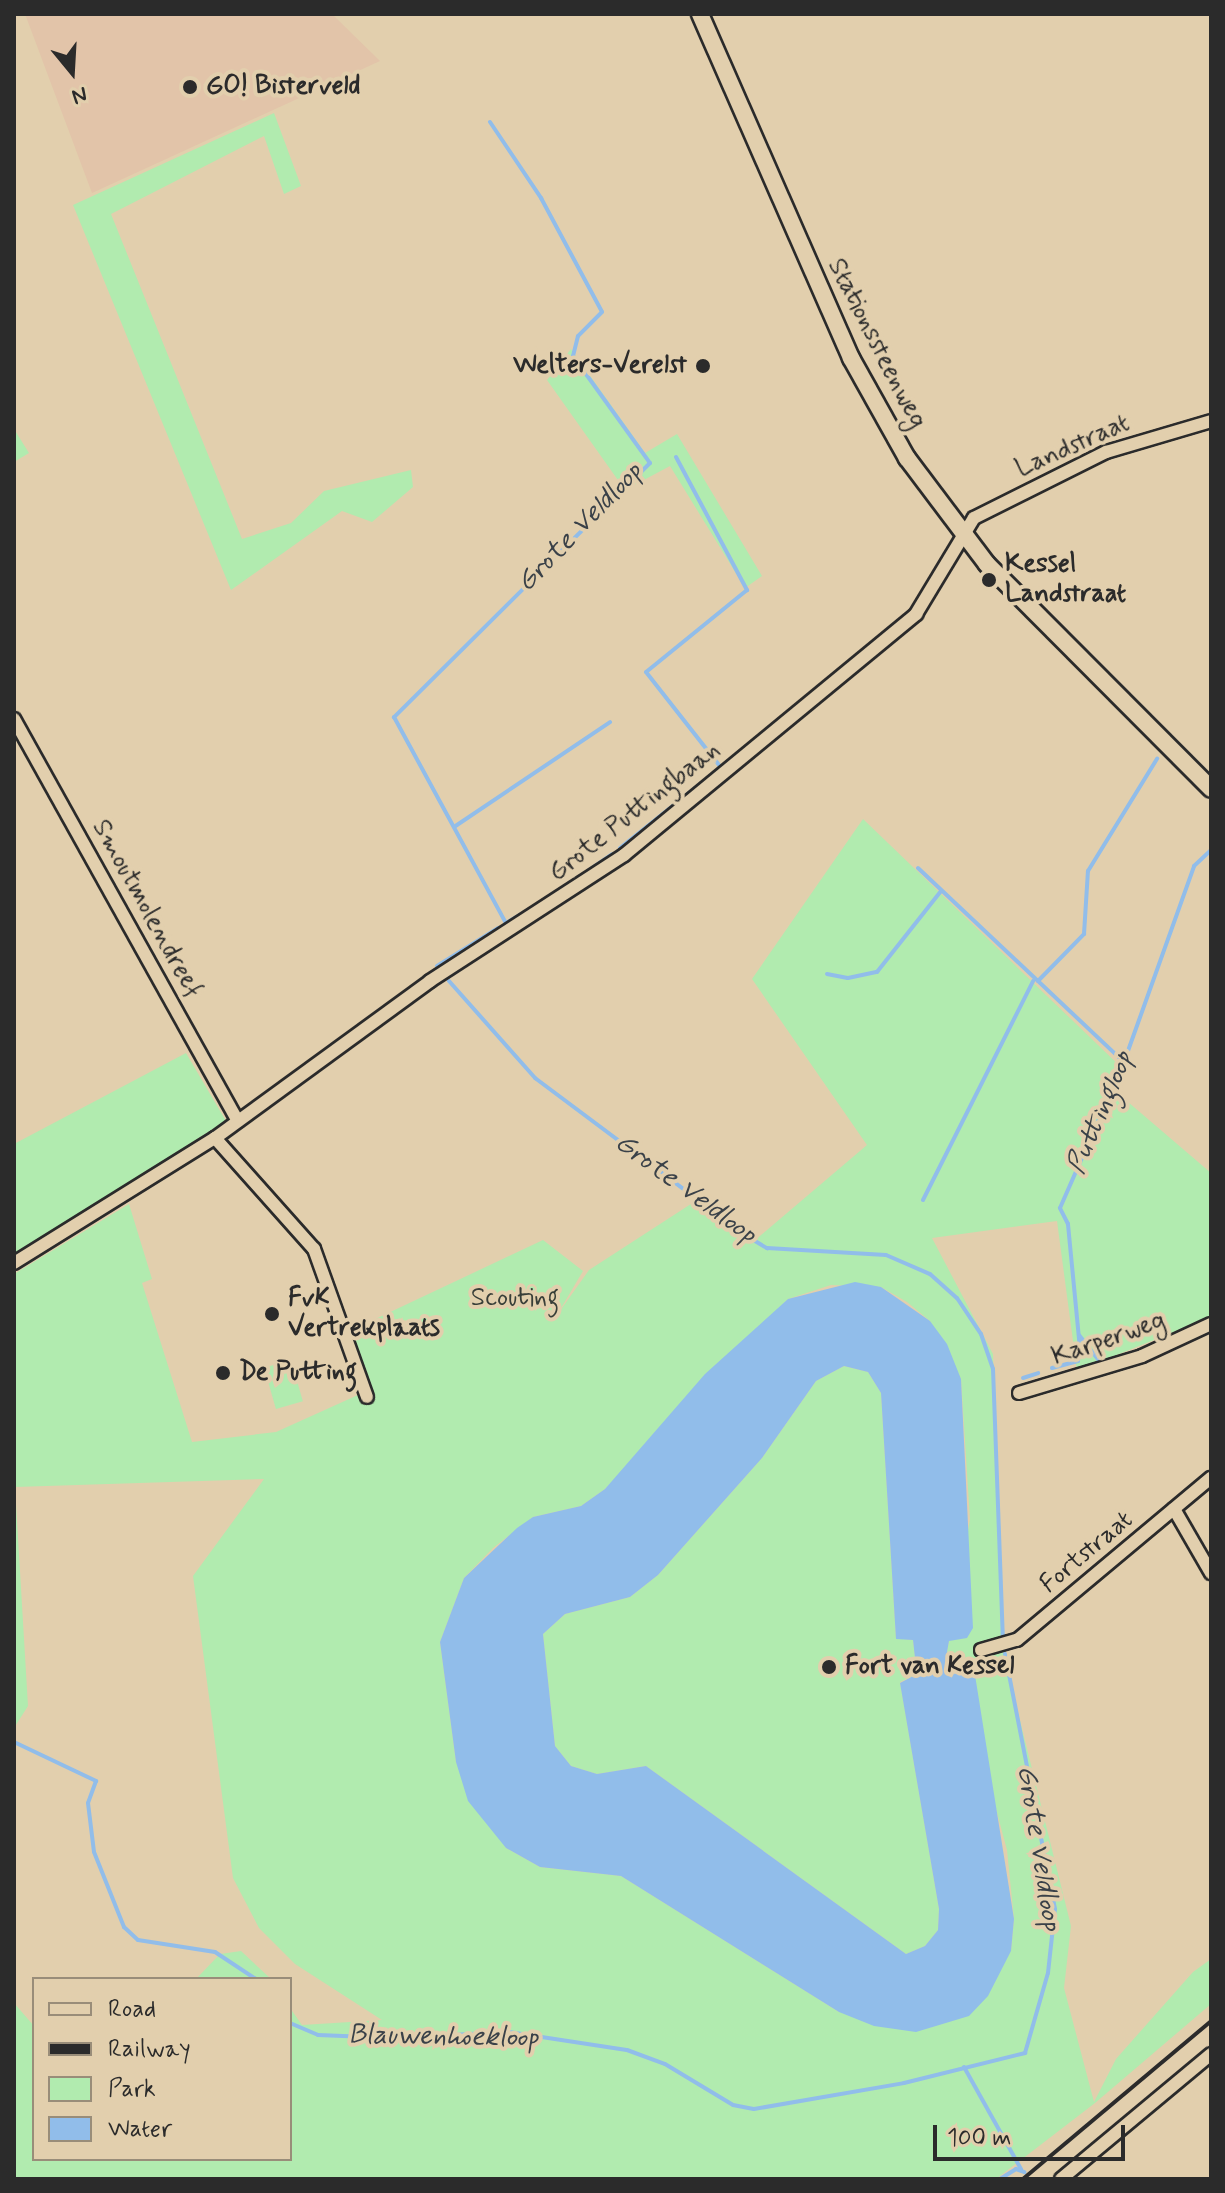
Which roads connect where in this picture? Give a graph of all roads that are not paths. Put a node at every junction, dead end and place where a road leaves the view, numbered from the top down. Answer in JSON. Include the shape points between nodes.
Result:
{"nodes":[{"id":1,"x":700,"y":14,"type":"edge"},
{"id":2,"x":1211,"y":421,"type":"edge"},
{"id":3,"x":962,"y":532,"type":"junction"},
{"id":4,"x":14,"y":719,"type":"edge"},
{"id":5,"x":1208,"y":780,"type":"edge"},
{"id":6,"x":238,"y":1121,"type":"junction"},
{"id":7,"x":215,"y":1138,"type":"junction"},
{"id":8,"x":14,"y":1263,"type":"edge"},
{"id":9,"x":1211,"y":1324,"type":"edge"},
{"id":10,"x":1019,"y":1393,"type":"dead end"},
{"id":11,"x":367,"y":1397,"type":"dead end"},
{"id":12,"x":1211,"y":1478,"type":"edge"},
{"id":13,"x":1174,"y":1509,"type":"junction"},
{"id":14,"x":1211,"y":1573,"type":"edge"},
{"id":15,"x":984,"y":1650,"type":"dead end"},
{"id":16,"x":1211,"y":2054,"type":"edge"},
{"id":17,"x":1061,"y":2179,"type":"edge"}],
"edges":[{"from":1,"to":3,"type":"street","name":"Stationssteenweg","via":[[851,358],[907,458]]},
{"from":2,"to":3,"type":"street","name":"Landstraat","via":[[1106,452],[974,518]]},
{"from":3,"to":5,"type":"street","name":"Stationssteenweg","via":[[987,564]]},
{"from":3,"to":6,"type":"street","name":"Grote Puttingbaan","via":[[916,614],[624,855],[430,981]]},
{"from":4,"to":6,"type":"street","name":"Smoutmolendreef"},
{"from":6,"to":7,"type":"street","name":"Grote Puttingbaan"},
{"from":7,"to":8,"type":"street","name":"Grote Puttingbaan"},
{"from":7,"to":11,"type":"street","via":[[314,1249]]},
{"from":9,"to":10,"type":"street","name":"Karperweg","via":[[1131,1360]]},
{"from":12,"to":13,"type":"street","name":"Fortstraat"},
{"from":13,"to":14,"type":"street"},
{"from":13,"to":15,"type":"street","name":"Fortstraat","via":[[1017,1640]]},
{"from":16,"to":17,"type":"street"}]}
